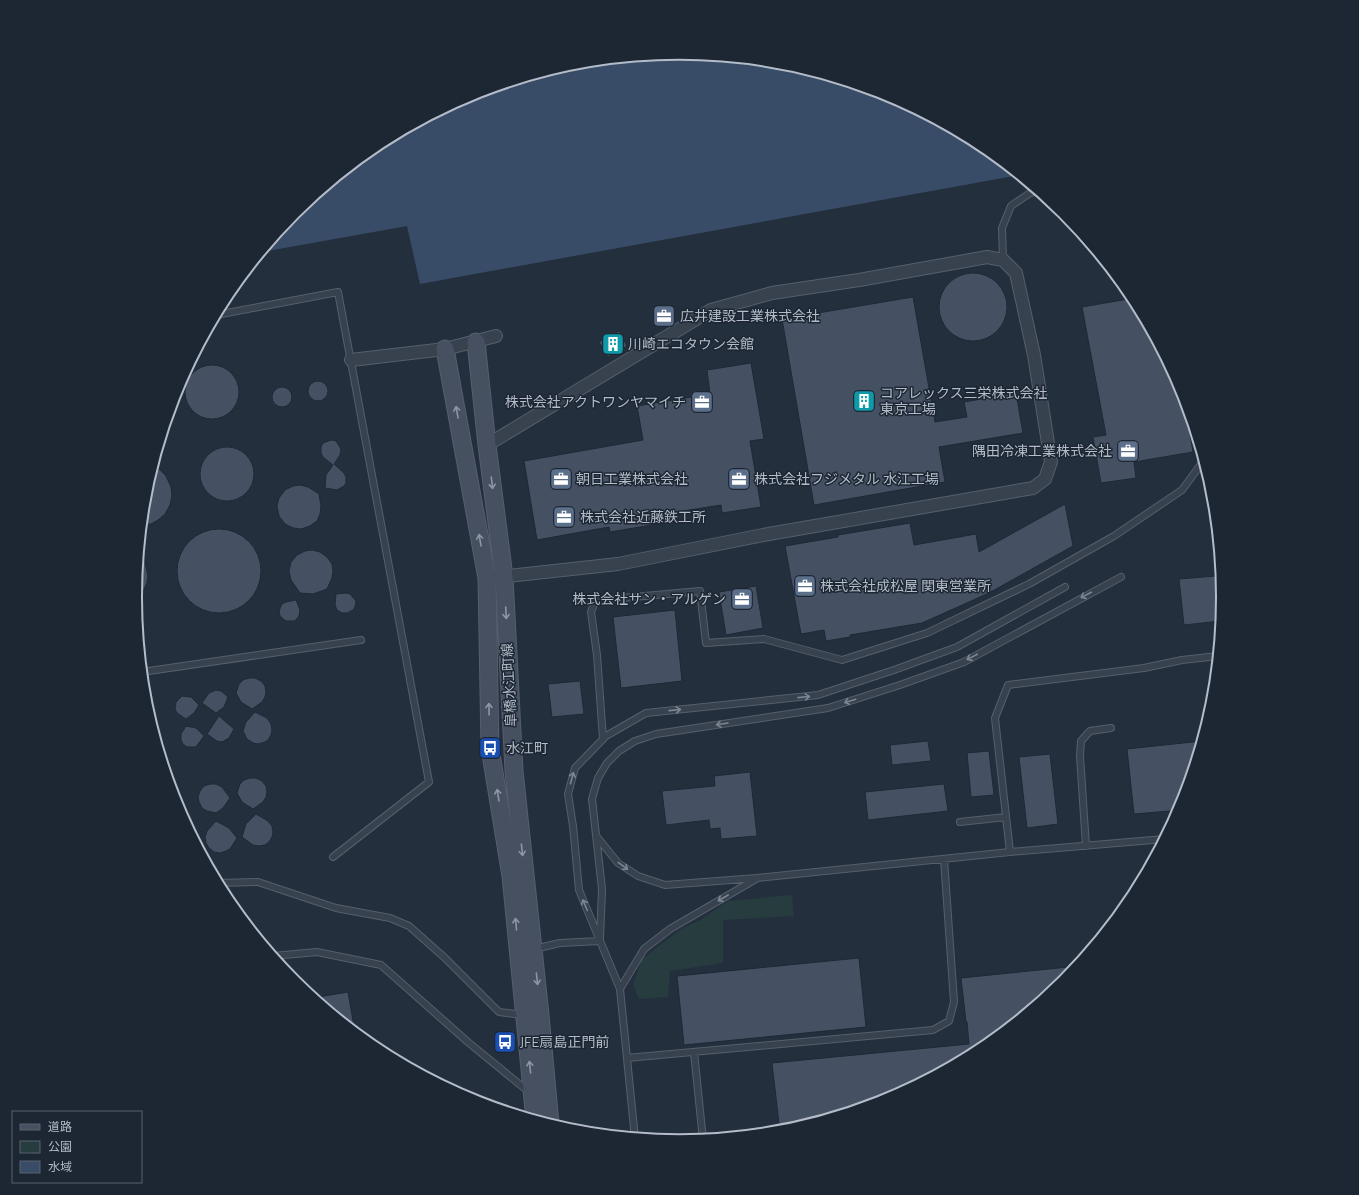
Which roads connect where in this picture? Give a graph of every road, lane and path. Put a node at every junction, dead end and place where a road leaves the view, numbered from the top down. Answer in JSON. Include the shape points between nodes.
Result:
{"nodes":[{"id":1,"x":1033,"y":192,"type":"edge"},
{"id":2,"x":1003,"y":260,"type":"junction"},
{"id":3,"x":224,"y":314,"type":"edge"},
{"id":4,"x":496,"y":336,"type":"dead end"},
{"id":5,"x":476,"y":342,"type":"junction"},
{"id":6,"x":445,"y":349,"type":"junction"},
{"id":7,"x":350,"y":360,"type":"junction"},
{"id":8,"x":487,"y":445,"type":"junction"},
{"id":9,"x":1201,"y":465,"type":"edge"},
{"id":10,"x":504,"y":577,"type":"junction"},
{"id":11,"x":1120,"y":577,"type":"dead end"},
{"id":12,"x":486,"y":578,"type":"junction"},
{"id":13,"x":1065,"y":587,"type":"dead end"},
{"id":14,"x":361,"y":640,"type":"dead end"},
{"id":15,"x":1213,"y":657,"type":"edge"},
{"id":16,"x":147,"y":671,"type":"edge"},
{"id":17,"x":1111,"y":728,"type":"dead end"},
{"id":18,"x":603,"y":740,"type":"junction"},
{"id":19,"x":1006,"y":817,"type":"junction"},
{"id":20,"x":960,"y":822,"type":"dead end"},
{"id":21,"x":597,"y":838,"type":"junction"},
{"id":22,"x":1160,"y":839,"type":"edge"},
{"id":23,"x":1086,"y":846,"type":"junction"},
{"id":24,"x":1010,"y":852,"type":"junction"},
{"id":25,"x":333,"y":857,"type":"dead end"},
{"id":26,"x":944,"y":859,"type":"junction"},
{"id":27,"x":757,"y":878,"type":"junction"},
{"id":28,"x":225,"y":883,"type":"edge"},
{"id":29,"x":600,"y":941,"type":"junction"},
{"id":30,"x":526,"y":949,"type":"junction"},
{"id":31,"x":278,"y":956,"type":"edge"},
{"id":32,"x":620,"y":989,"type":"junction"},
{"id":33,"x":525,"y":1015,"type":"junction"},
{"id":34,"x":694,"y":1052,"type":"junction"},
{"id":35,"x":627,"y":1058,"type":"junction"},
{"id":36,"x":533,"y":1096,"type":"junction"},
{"id":37,"x":535,"y":1115,"type":"edge"},
{"id":38,"x":549,"y":1119,"type":"edge"},
{"id":39,"x":634,"y":1133,"type":"edge"},
{"id":40,"x":702,"y":1134,"type":"edge"}],
"edges":[{"from":1,"to":2,"type":"lane","via":[[1011,206],[1002,228]]},
{"from":2,"to":8,"type":"street","via":[[987,257],[772,294],[711,310]]},
{"from":2,"to":10,"type":"street","via":[[1016,273],[1034,355],[1051,462],[1045,480],[1033,488],[763,535],[618,564]]},
{"from":3,"to":7,"type":"lane","via":[[338,292]]},
{"from":4,"to":5,"type":"street"},
{"from":5,"to":6,"type":"street"},
{"from":5,"to":8,"type":"street","name":"皐橋水江町線"},
{"from":6,"to":7,"type":"street"},
{"from":12,"to":6,"type":"street","name":"皐橋水江町線","one_way":true},
{"from":7,"to":25,"type":"lane","via":[[429,782]]},
{"from":8,"to":10,"type":"street","name":"皐橋水江町線","one_way":true},
{"from":9,"to":18,"type":"lane","via":[[1182,490],[1114,536],[1035,580],[928,633],[842,660],[764,639],[706,643],[700,591],[600,600],[594,604],[592,612]]},
{"from":10,"to":12,"type":"street"},
{"from":10,"to":30,"type":"street","name":"皐橋水江町線","one_way":true,"via":[[514,771],[524,871]]},
{"from":11,"to":21,"type":"lane","one_way":true,"via":[[964,662],[900,685],[828,708],[656,734],[635,741],[606,763],[598,778],[592,799]]},
{"from":30,"to":12,"type":"street","name":"皐橋水江町線","one_way":true,"via":[[490,748]]},
{"from":18,"to":13,"type":"lane","one_way":true,"via":[[646,713],[818,695],[887,673],[957,647]]},
{"from":14,"to":16,"type":"lane"},
{"from":15,"to":19,"type":"lane","via":[[1008,685],[995,718]]},
{"from":17,"to":23,"type":"lane","via":[[1090,731],[1081,741]]},
{"from":29,"to":18,"type":"lane","one_way":true,"via":[[578,890],[568,794],[575,768]]},
{"from":19,"to":20,"type":"lane"},
{"from":19,"to":24,"type":"lane"},
{"from":21,"to":27,"type":"lane","one_way":true,"via":[[618,862],[638,876],[665,885]]},
{"from":21,"to":29,"type":"lane","via":[[602,889]]},
{"from":22,"to":23,"type":"lane"},
{"from":23,"to":24,"type":"lane"},
{"from":24,"to":26,"type":"lane"},
{"from":26,"to":27,"type":"lane"},
{"from":26,"to":34,"type":"lane","via":[[954,1002],[950,1021],[933,1030]]},
{"from":27,"to":32,"type":"lane","one_way":true,"via":[[670,928],[644,949]]},
{"from":28,"to":33,"type":"lane","via":[[258,882],[336,908],[390,918],[409,926],[499,1012]]},
{"from":29,"to":30,"type":"lane","via":[[560,943]]},
{"from":29,"to":32,"type":"lane"},
{"from":30,"to":33,"type":"street","name":"皐橋水江町線"},
{"from":30,"to":38,"type":"street","name":"皐橋水江町線","one_way":true},
{"from":31,"to":36,"type":"lane","via":[[316,952],[381,965]]},
{"from":32,"to":35,"type":"lane"},
{"from":36,"to":33,"type":"street","name":"皐橋水江町線","one_way":true},
{"from":34,"to":35,"type":"lane"},
{"from":34,"to":40,"type":"lane"},
{"from":35,"to":39,"type":"lane"},
{"from":36,"to":37,"type":"street","name":"皐橋水江町線"}]}
